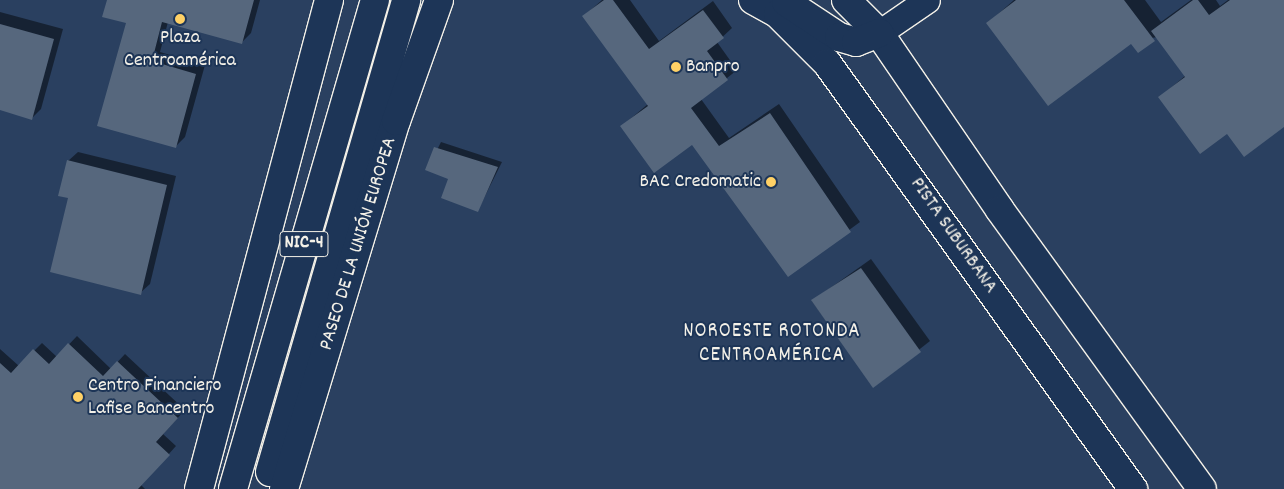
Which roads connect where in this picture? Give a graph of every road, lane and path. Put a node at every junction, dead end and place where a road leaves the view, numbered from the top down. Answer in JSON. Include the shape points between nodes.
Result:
{"nodes":[{"id":1,"x":329,"y":0,"type":"edge"},
{"id":2,"x":374,"y":0,"type":"edge"},
{"id":3,"x":406,"y":0,"type":"edge"},
{"id":4,"x":439,"y":0,"type":"edge"},
{"id":5,"x":754,"y":0,"type":"edge"},
{"id":6,"x":783,"y":0,"type":"edge"},
{"id":7,"x":846,"y":0,"type":"edge"},
{"id":8,"x":927,"y":0,"type":"edge"},
{"id":9,"x":879,"y":33,"type":"junction"},
{"id":10,"x":200,"y":489,"type":"edge"},
{"id":11,"x":233,"y":489,"type":"edge"},
{"id":12,"x":266,"y":489,"type":"edge"},
{"id":13,"x":284,"y":489,"type":"edge"},
{"id":14,"x":1134,"y":489,"type":"edge"},
{"id":15,"x":1202,"y":489,"type":"edge"}],
"edges":[{"from":1,"to":10,"type":"main road"},
{"from":2,"to":11,"type":"main road","number":"NIC-4"},
{"from":3,"to":12,"type":"main road","name":"PASEO DE LA UNIÓN EUROPEA","number":"NIC-4"},
{"from":4,"to":13,"type":"main road","name":"PASEO DE LA UNIÓN EUROPEA","via":[[396,121]]},
{"from":5,"to":14,"type":"main road","name":"PISTA SUBURBANA","via":[[778,14],[827,63]]},
{"from":6,"to":9,"type":"main road","via":[[839,37],[856,42]]},
{"from":7,"to":9,"type":"main road"},
{"from":8,"to":9,"type":"street"},
{"from":9,"to":15,"type":"main road","via":[[1000,210]]}]}
